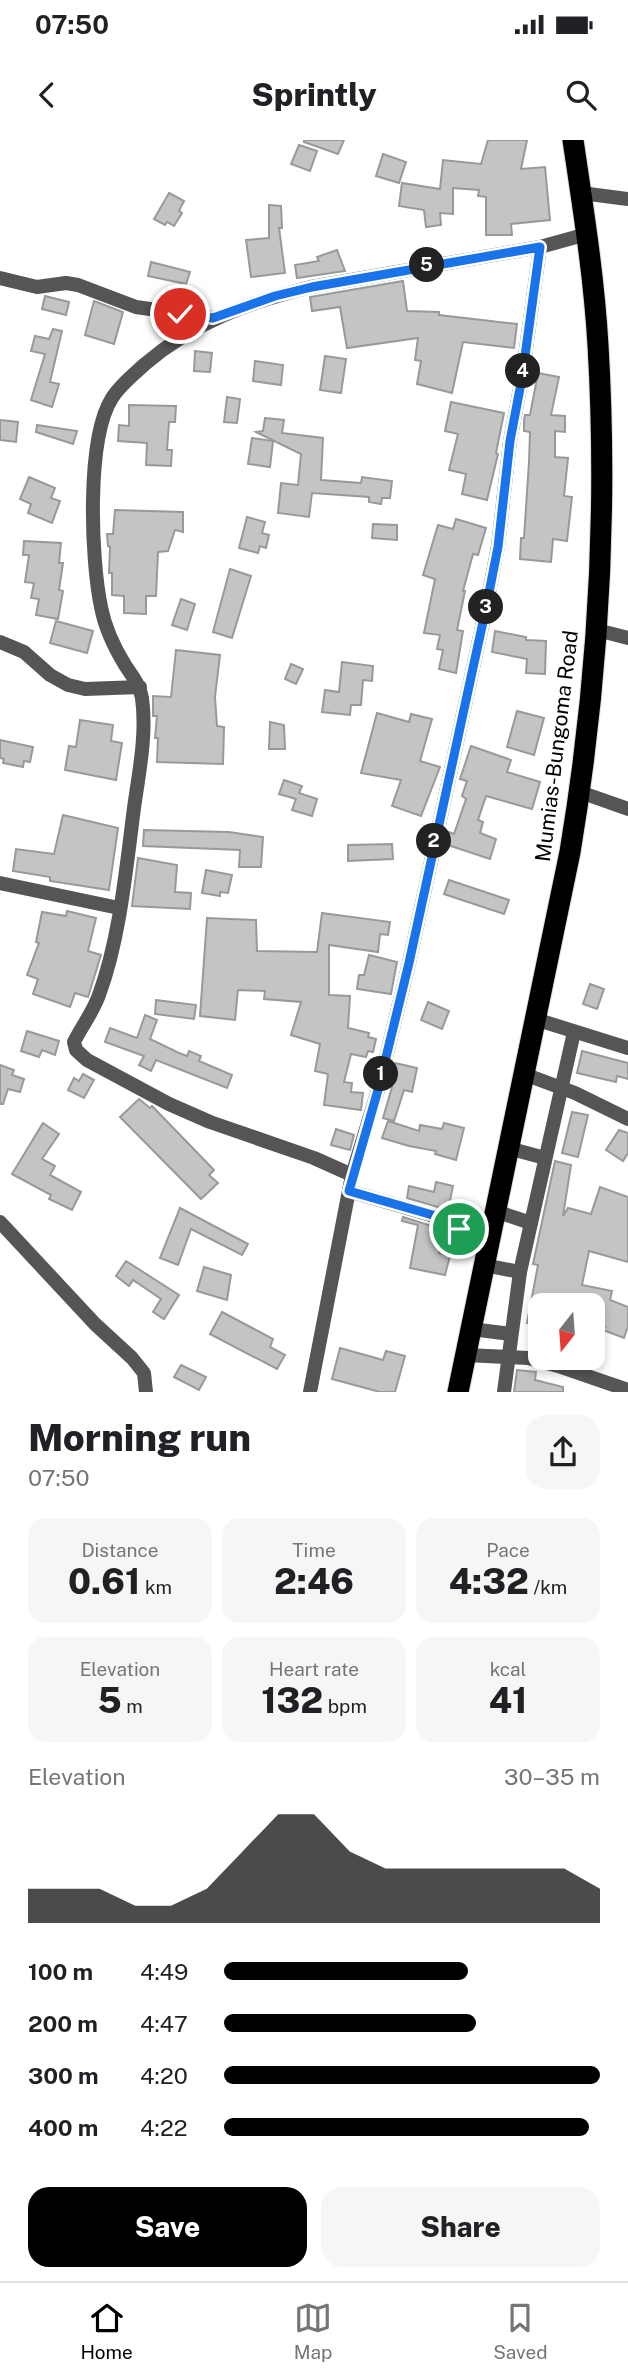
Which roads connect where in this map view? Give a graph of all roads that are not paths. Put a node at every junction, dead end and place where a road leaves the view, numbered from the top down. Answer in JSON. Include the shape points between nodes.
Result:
{"nodes":[{"id":1,"x":573,"y":140,"type":"edge"},
{"id":2,"x":581,"y":193,"type":"junction"},
{"id":3,"x":628,"y":198,"type":"edge"},
{"id":4,"x":587,"y":234,"type":"junction"},
{"id":5,"x":540,"y":247,"type":"junction"},
{"id":6,"x":0,"y":278,"type":"edge"},
{"id":7,"x":213,"y":318,"type":"junction"},
{"id":8,"x":597,"y":630,"type":"junction"},
{"id":9,"x":628,"y":638,"type":"edge"},
{"id":10,"x":0,"y":642,"type":"edge"},
{"id":11,"x":140,"y":687,"type":"junction"},
{"id":12,"x":580,"y":792,"type":"junction"},
{"id":13,"x":628,"y":808,"type":"edge"},
{"id":14,"x":0,"y":883,"type":"edge"},
{"id":15,"x":119,"y":908,"type":"junction"},
{"id":16,"x":535,"y":1020,"type":"junction"},
{"id":17,"x":574,"y":1032,"type":"junction"},
{"id":18,"x":628,"y":1048,"type":"edge"},
{"id":19,"x":524,"y":1074,"type":"junction"},
{"id":20,"x":562,"y":1088,"type":"junction"},
{"id":21,"x":628,"y":1119,"type":"edge"},
{"id":22,"x":508,"y":1148,"type":"junction"},
{"id":23,"x":545,"y":1158,"type":"junction"},
{"id":24,"x":352,"y":1175,"type":"junction"},
{"id":25,"x":349,"y":1191,"type":"junction"},
{"id":26,"x":495,"y":1212,"type":"junction"},
{"id":27,"x":0,"y":1222,"type":"edge"},
{"id":28,"x":531,"y":1223,"type":"junction"},
{"id":29,"x":485,"y":1259,"type":"junction"},
{"id":30,"x":520,"y":1272,"type":"junction"},
{"id":31,"x":471,"y":1329,"type":"junction"},
{"id":32,"x":511,"y":1334,"type":"junction"},
{"id":33,"x":466,"y":1355,"type":"junction"},
{"id":34,"x":508,"y":1356,"type":"junction"},
{"id":35,"x":628,"y":1390,"type":"edge"},
{"id":36,"x":146,"y":1392,"type":"edge"},
{"id":37,"x":310,"y":1392,"type":"edge"},
{"id":38,"x":458,"y":1392,"type":"edge"},
{"id":39,"x":504,"y":1392,"type":"edge"}],
"edges":[{"from":1,"to":2,"type":"highway","name":"Mumias-Bungoma Road"},
{"from":2,"to":3,"type":"street"},
{"from":2,"to":4,"type":"highway","name":"Mumias-Bungoma Road"},
{"from":4,"to":5,"type":"street"},
{"from":4,"to":8,"type":"highway","name":"Mumias-Bungoma Road","via":[[601,429]]},
{"from":5,"to":7,"type":"street","via":[[312,287]]},
{"from":5,"to":24,"type":"street","via":[[486,608],[409,963]]},
{"from":6,"to":7,"type":"street","via":[[37,287],[66,283],[135,307]]},
{"from":7,"to":11,"type":"street","via":[[162,351],[123,385],[112,398],[98,440],[94,518],[101,607],[115,647]]},
{"from":8,"to":9,"type":"street"},
{"from":8,"to":12,"type":"highway","name":"Mumias-Bungoma Road"},
{"from":10,"to":11,"type":"street","via":[[24,652],[68,685],[85,689]]},
{"from":11,"to":15,"type":"street","via":[[142,757]]},
{"from":12,"to":13,"type":"street"},
{"from":12,"to":16,"type":"highway","name":"Mumias-Bungoma Road"},
{"from":14,"to":15,"type":"street"},
{"from":15,"to":24,"type":"street","via":[[103,982],[74,1041],[80,1054],[169,1104]]},
{"from":16,"to":17,"type":"street"},
{"from":16,"to":19,"type":"highway","name":"Mumias-Bungoma Road"},
{"from":17,"to":18,"type":"street"},
{"from":17,"to":20,"type":"street"},
{"from":19,"to":20,"type":"street"},
{"from":19,"to":22,"type":"highway","name":"Mumias-Bungoma Road"},
{"from":20,"to":21,"type":"street"},
{"from":20,"to":23,"type":"street"},
{"from":22,"to":23,"type":"street"},
{"from":22,"to":26,"type":"highway","name":"Mumias-Bungoma Road"},
{"from":23,"to":28,"type":"street"},
{"from":24,"to":25,"type":"street"},
{"from":25,"to":29,"type":"street","via":[[448,1220]]},
{"from":25,"to":37,"type":"street"},
{"from":26,"to":28,"type":"street"},
{"from":26,"to":29,"type":"highway","name":"Mumias-Bungoma Road"},
{"from":27,"to":36,"type":"street","via":[[94,1324],[132,1358],[144,1373]]},
{"from":28,"to":30,"type":"street"},
{"from":29,"to":30,"type":"street"},
{"from":29,"to":31,"type":"highway","name":"Mumias-Bungoma Road"},
{"from":30,"to":32,"type":"street"},
{"from":31,"to":32,"type":"street"},
{"from":31,"to":33,"type":"highway","name":"Mumias-Bungoma Road"},
{"from":32,"to":34,"type":"street"},
{"from":33,"to":34,"type":"street"},
{"from":33,"to":38,"type":"highway","name":"Mumias-Bungoma Road"},
{"from":34,"to":35,"type":"street","via":[[558,1366]]},
{"from":34,"to":39,"type":"street"}]}
